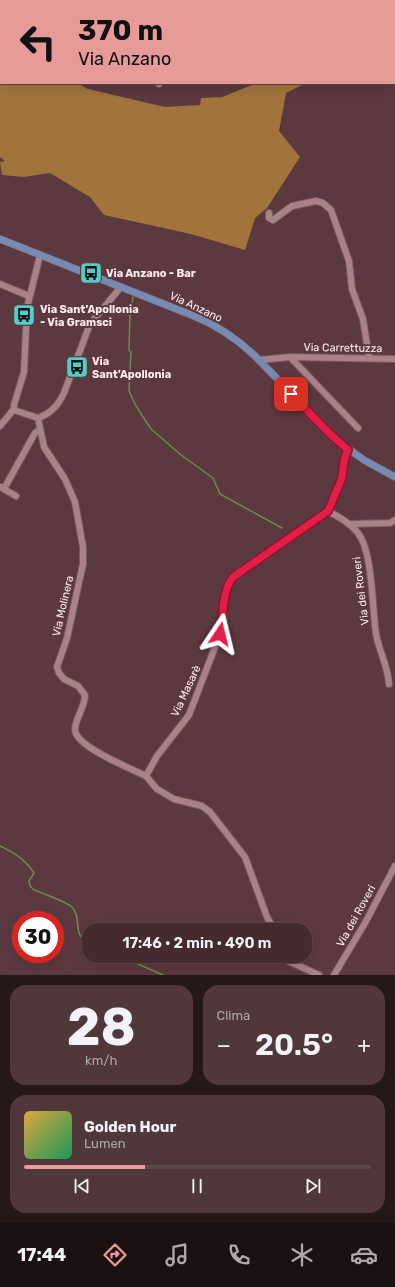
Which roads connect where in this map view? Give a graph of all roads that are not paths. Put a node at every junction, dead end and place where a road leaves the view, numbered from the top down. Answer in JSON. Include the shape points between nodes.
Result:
{"nodes":[{"id":1,"x":269,"y":213,"type":"dead end"},
{"id":2,"x":0,"y":239,"type":"edge"},
{"id":3,"x":40,"y":255,"type":"junction"},
{"id":4,"x":0,"y":284,"type":"edge"},
{"id":5,"x":121,"y":287,"type":"junction"},
{"id":6,"x":29,"y":296,"type":"junction"},
{"id":7,"x":290,"y":357,"type":"junction"},
{"id":8,"x":369,"y":358,"type":"junction"},
{"id":9,"x":395,"y":359,"type":"edge"},
{"id":10,"x":259,"y":360,"type":"junction"},
{"id":11,"x":14,"y":409,"type":"junction"},
{"id":12,"x":38,"y":418,"type":"junction"},
{"id":13,"x":0,"y":426,"type":"edge"},
{"id":14,"x":358,"y":428,"type":"dead end"},
{"id":15,"x":40,"y":429,"type":"junction"},
{"id":16,"x":348,"y":450,"type":"junction"},
{"id":17,"x":395,"y":477,"type":"edge"},
{"id":18,"x":1,"y":487,"type":"edge"},
{"id":19,"x":16,"y":496,"type":"dead end"},
{"id":20,"x":328,"y":511,"type":"junction"},
{"id":21,"x":395,"y":520,"type":"edge"},
{"id":22,"x":349,"y":524,"type":"junction"},
{"id":23,"x":390,"y":684,"type":"dead end"},
{"id":24,"x":146,"y":776,"type":"junction"},
{"id":25,"x":395,"y":866,"type":"edge"},
{"id":26,"x":270,"y":923,"type":"edge"},
{"id":27,"x":292,"y":963,"type":"edge"},
{"id":28,"x":319,"y":975,"type":"edge"},
{"id":29,"x":334,"y":975,"type":"edge"}],
"edges":[{"from":1,"to":8,"type":"street","via":[[273,220],[292,206],[316,201],[331,210],[349,262],[352,289],[363,319]]},
{"from":2,"to":3,"type":"main road","name":"Via Anzano"},
{"from":3,"to":5,"type":"main road","name":"Via Anzano"},
{"from":3,"to":6,"type":"street"},
{"from":4,"to":6,"type":"street"},
{"from":5,"to":10,"type":"main road","name":"Via Anzano","via":[[208,323],[238,342]]},
{"from":5,"to":12,"type":"street","via":[[90,324],[61,398],[51,410]]},
{"from":6,"to":11,"type":"street","via":[[25,364]]},
{"from":7,"to":8,"type":"street","name":"Via Carrettuzza"},
{"from":7,"to":10,"type":"street","name":"Via Carrettuzza"},
{"from":7,"to":14,"type":"street","name":"Via Carrettuzza"},
{"from":8,"to":9,"type":"street","name":"Via Carrettuzza"},
{"from":10,"to":16,"type":"main road","name":"Via Anzano"},
{"from":11,"to":12,"type":"street"},
{"from":11,"to":13,"type":"street"},
{"from":12,"to":15,"type":"street","name":"Via Molinera"},
{"from":15,"to":18,"type":"street","via":[[35,433],[5,487]]},
{"from":15,"to":24,"type":"street","name":"Via Molinera","via":[[48,455],[65,479],[72,495],[84,551],[67,638],[57,667],[64,679],[78,686],[85,695],[84,706],[76,724],[77,736],[93,749]]},
{"from":16,"to":17,"type":"main road","name":"Via Anzano"},
{"from":16,"to":20,"type":"street","via":[[342,478]]},
{"from":18,"to":19,"type":"street"},
{"from":20,"to":22,"type":"street","name":"Via dei Roveri"},
{"from":20,"to":24,"type":"street","name":"Via Masarè","via":[[233,577],[228,584],[220,634],[191,709],[157,756]]},
{"from":21,"to":22,"type":"street","via":[[382,524]]},
{"from":22,"to":23,"type":"street","name":"Via dei Roveri","via":[[366,547],[376,635]]},
{"from":24,"to":26,"type":"street","via":[[157,789],[174,799],[202,806],[210,812],[245,857]]},
{"from":25,"to":29,"type":"street","name":"Via dei Roveri"},
{"from":27,"to":28,"type":"street"}]}
